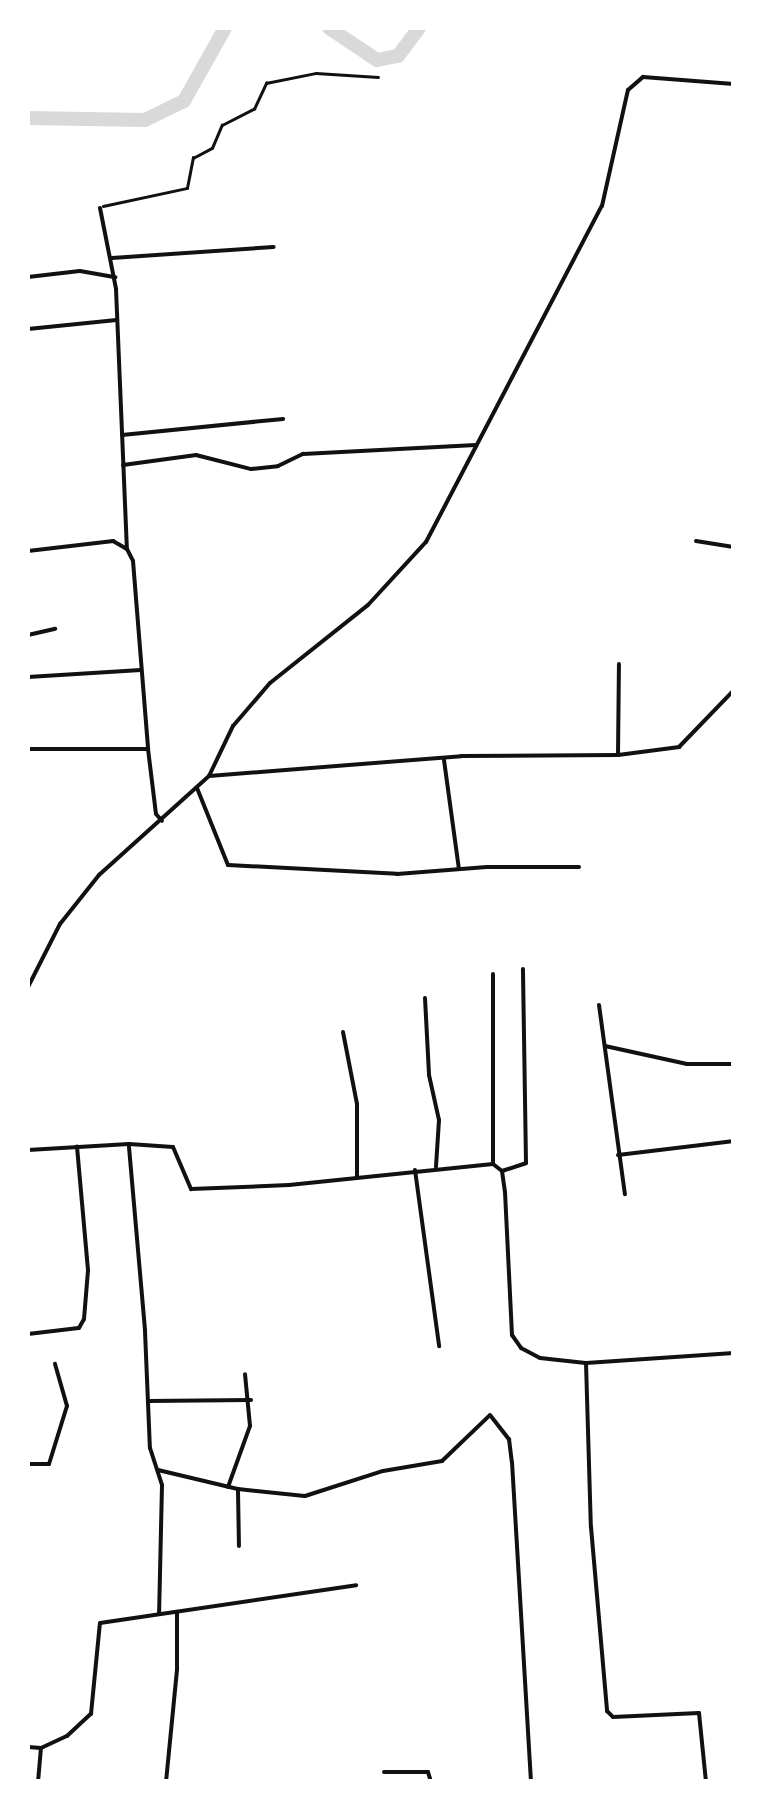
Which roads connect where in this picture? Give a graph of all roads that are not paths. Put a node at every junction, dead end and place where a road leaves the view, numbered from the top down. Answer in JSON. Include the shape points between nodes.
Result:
{"nodes":[{"id":1,"x":734,"y":84,"type":"edge"},
{"id":2,"x":100,"y":208,"type":"road end"},
{"id":3,"x":274,"y":247,"type":"dead end"},
{"id":4,"x":112,"y":258,"type":"junction"},
{"id":5,"x":28,"y":277,"type":"edge"},
{"id":6,"x":114,"y":277,"type":"junction"},
{"id":7,"x":117,"y":320,"type":"junction"},
{"id":8,"x":28,"y":329,"type":"edge"},
{"id":9,"x":282,"y":419,"type":"dead end"},
{"id":10,"x":122,"y":435,"type":"junction"},
{"id":11,"x":479,"y":444,"type":"junction"},
{"id":12,"x":124,"y":465,"type":"junction"},
{"id":13,"x":696,"y":541,"type":"dead end"},
{"id":14,"x":734,"y":547,"type":"edge"},
{"id":15,"x":127,"y":549,"type":"junction"},
{"id":16,"x":28,"y":551,"type":"edge"},
{"id":17,"x":55,"y":629,"type":"dead end"},
{"id":18,"x":28,"y":635,"type":"edge"},
{"id":19,"x":620,"y":664,"type":"dead end"},
{"id":20,"x":141,"y":670,"type":"junction"},
{"id":21,"x":28,"y":678,"type":"edge"},
{"id":22,"x":734,"y":690,"type":"edge"},
{"id":23,"x":28,"y":749,"type":"edge"},
{"id":24,"x":148,"y":749,"type":"junction"},
{"id":25,"x":618,"y":756,"type":"junction"},
{"id":26,"x":443,"y":758,"type":"junction"},
{"id":27,"x":209,"y":776,"type":"junction"},
{"id":28,"x":196,"y":788,"type":"junction"},
{"id":29,"x":162,"y":821,"type":"junction"},
{"id":30,"x":579,"y":867,"type":"dead end"},
{"id":31,"x":460,"y":869,"type":"junction"},
{"id":32,"x":523,"y":969,"type":"dead end"},
{"id":33,"x":492,"y":974,"type":"dead end"},
{"id":34,"x":28,"y":987,"type":"edge"},
{"id":35,"x":426,"y":998,"type":"dead end"},
{"id":36,"x":599,"y":1005,"type":"dead end"},
{"id":37,"x":342,"y":1032,"type":"dead end"},
{"id":38,"x":605,"y":1046,"type":"junction"},
{"id":39,"x":734,"y":1064,"type":"edge"},
{"id":40,"x":734,"y":1141,"type":"edge"},
{"id":41,"x":129,"y":1144,"type":"junction"},
{"id":42,"x":77,"y":1146,"type":"junction"},
{"id":43,"x":28,"y":1150,"type":"edge"},
{"id":44,"x":618,"y":1155,"type":"junction"},
{"id":45,"x":493,"y":1164,"type":"junction"},
{"id":46,"x":436,"y":1167,"type":"junction"},
{"id":47,"x":415,"y":1170,"type":"junction"},
{"id":48,"x":502,"y":1171,"type":"junction"},
{"id":49,"x":357,"y":1177,"type":"junction"},
{"id":50,"x":625,"y":1194,"type":"dead end"},
{"id":51,"x":28,"y":1334,"type":"edge"},
{"id":52,"x":439,"y":1346,"type":"dead end"},
{"id":53,"x":734,"y":1353,"type":"edge"},
{"id":54,"x":586,"y":1363,"type":"junction"},
{"id":55,"x":55,"y":1364,"type":"dead end"},
{"id":56,"x":246,"y":1374,"type":"dead end"},
{"id":57,"x":251,"y":1400,"type":"junction"},
{"id":58,"x":148,"y":1401,"type":"junction"},
{"id":59,"x":28,"y":1464,"type":"edge"},
{"id":60,"x":158,"y":1470,"type":"junction"},
{"id":61,"x":228,"y":1487,"type":"junction"},
{"id":62,"x":238,"y":1489,"type":"junction"},
{"id":63,"x":238,"y":1546,"type":"dead end"},
{"id":64,"x":356,"y":1584,"type":"dead end"},
{"id":65,"x":176,"y":1611,"type":"junction"},
{"id":66,"x":160,"y":1614,"type":"junction"},
{"id":67,"x":28,"y":1747,"type":"edge"},
{"id":68,"x":41,"y":1748,"type":"junction"},
{"id":69,"x":384,"y":1772,"type":"dead end"},
{"id":70,"x":38,"y":1782,"type":"edge"},
{"id":71,"x":166,"y":1782,"type":"edge"},
{"id":72,"x":431,"y":1782,"type":"edge"},
{"id":73,"x":531,"y":1782,"type":"edge"},
{"id":74,"x":706,"y":1782,"type":"edge"}],
"edges":[{"from":1,"to":11,"type":"street","via":[[643,78],[628,90],[602,206]]},
{"from":2,"to":4,"type":"street"},
{"from":3,"to":4,"type":"street"},
{"from":4,"to":6,"type":"street"},
{"from":5,"to":6,"type":"street","via":[[80,271]]},
{"from":6,"to":7,"type":"street"},
{"from":7,"to":8,"type":"street"},
{"from":7,"to":10,"type":"street"},
{"from":9,"to":10,"type":"street"},
{"from":10,"to":12,"type":"street"},
{"from":11,"to":12,"type":"street","via":[[303,454],[250,470],[196,455]]},
{"from":11,"to":27,"type":"street","via":[[426,542],[368,605],[270,683],[233,726]]},
{"from":12,"to":15,"type":"street"},
{"from":13,"to":14,"type":"street"},
{"from":15,"to":16,"type":"street","via":[[112,541]]},
{"from":15,"to":20,"type":"street"},
{"from":17,"to":18,"type":"street"},
{"from":19,"to":25,"type":"street"},
{"from":20,"to":21,"type":"street"},
{"from":20,"to":24,"type":"street"},
{"from":22,"to":25,"type":"street","via":[[679,747]]},
{"from":23,"to":24,"type":"street"},
{"from":24,"to":29,"type":"street"},
{"from":25,"to":26,"type":"street"},
{"from":26,"to":27,"type":"street"},
{"from":26,"to":31,"type":"street"},
{"from":27,"to":28,"type":"street"},
{"from":28,"to":29,"type":"street"},
{"from":28,"to":31,"type":"street","via":[[228,865],[343,873]]},
{"from":29,"to":34,"type":"street","via":[[99,875],[60,924]]},
{"from":30,"to":31,"type":"street"},
{"from":32,"to":48,"type":"street","via":[[526,1163]]},
{"from":33,"to":45,"type":"street"},
{"from":35,"to":46,"type":"street"},
{"from":36,"to":38,"type":"street"},
{"from":37,"to":49,"type":"street","via":[[356,1094]]},
{"from":38,"to":39,"type":"street","via":[[687,1064]]},
{"from":38,"to":44,"type":"street"},
{"from":40,"to":44,"type":"street"},
{"from":41,"to":42,"type":"street"},
{"from":41,"to":49,"type":"street","via":[[173,1148],[191,1189]]},
{"from":41,"to":58,"type":"street"},
{"from":42,"to":43,"type":"street"},
{"from":42,"to":51,"type":"street","via":[[88,1270],[84,1319],[79,1328]]},
{"from":44,"to":50,"type":"street"},
{"from":45,"to":46,"type":"street"},
{"from":45,"to":48,"type":"street"},
{"from":46,"to":47,"type":"street"},
{"from":47,"to":49,"type":"street"},
{"from":47,"to":52,"type":"street"},
{"from":48,"to":54,"type":"street","via":[[512,1335],[540,1358]]},
{"from":53,"to":54,"type":"street"},
{"from":54,"to":74,"type":"street","via":[[591,1528],[608,1712],[699,1713]]},
{"from":55,"to":59,"type":"street","via":[[67,1406],[50,1464]]},
{"from":56,"to":57,"type":"street"},
{"from":57,"to":58,"type":"street"},
{"from":57,"to":61,"type":"street","via":[[250,1426]]},
{"from":58,"to":60,"type":"street"},
{"from":60,"to":61,"type":"street"},
{"from":60,"to":66,"type":"street"},
{"from":61,"to":62,"type":"street"},
{"from":62,"to":63,"type":"street"},
{"from":62,"to":73,"type":"street","via":[[306,1496],[383,1471],[442,1462],[490,1415],[508,1438],[512,1462]]},
{"from":64,"to":65,"type":"street"},
{"from":65,"to":66,"type":"street"},
{"from":65,"to":71,"type":"street"},
{"from":66,"to":68,"type":"street","via":[[100,1623],[91,1714]]},
{"from":67,"to":68,"type":"street"},
{"from":68,"to":70,"type":"street"},
{"from":69,"to":72,"type":"street","via":[[428,1772]]}]}
